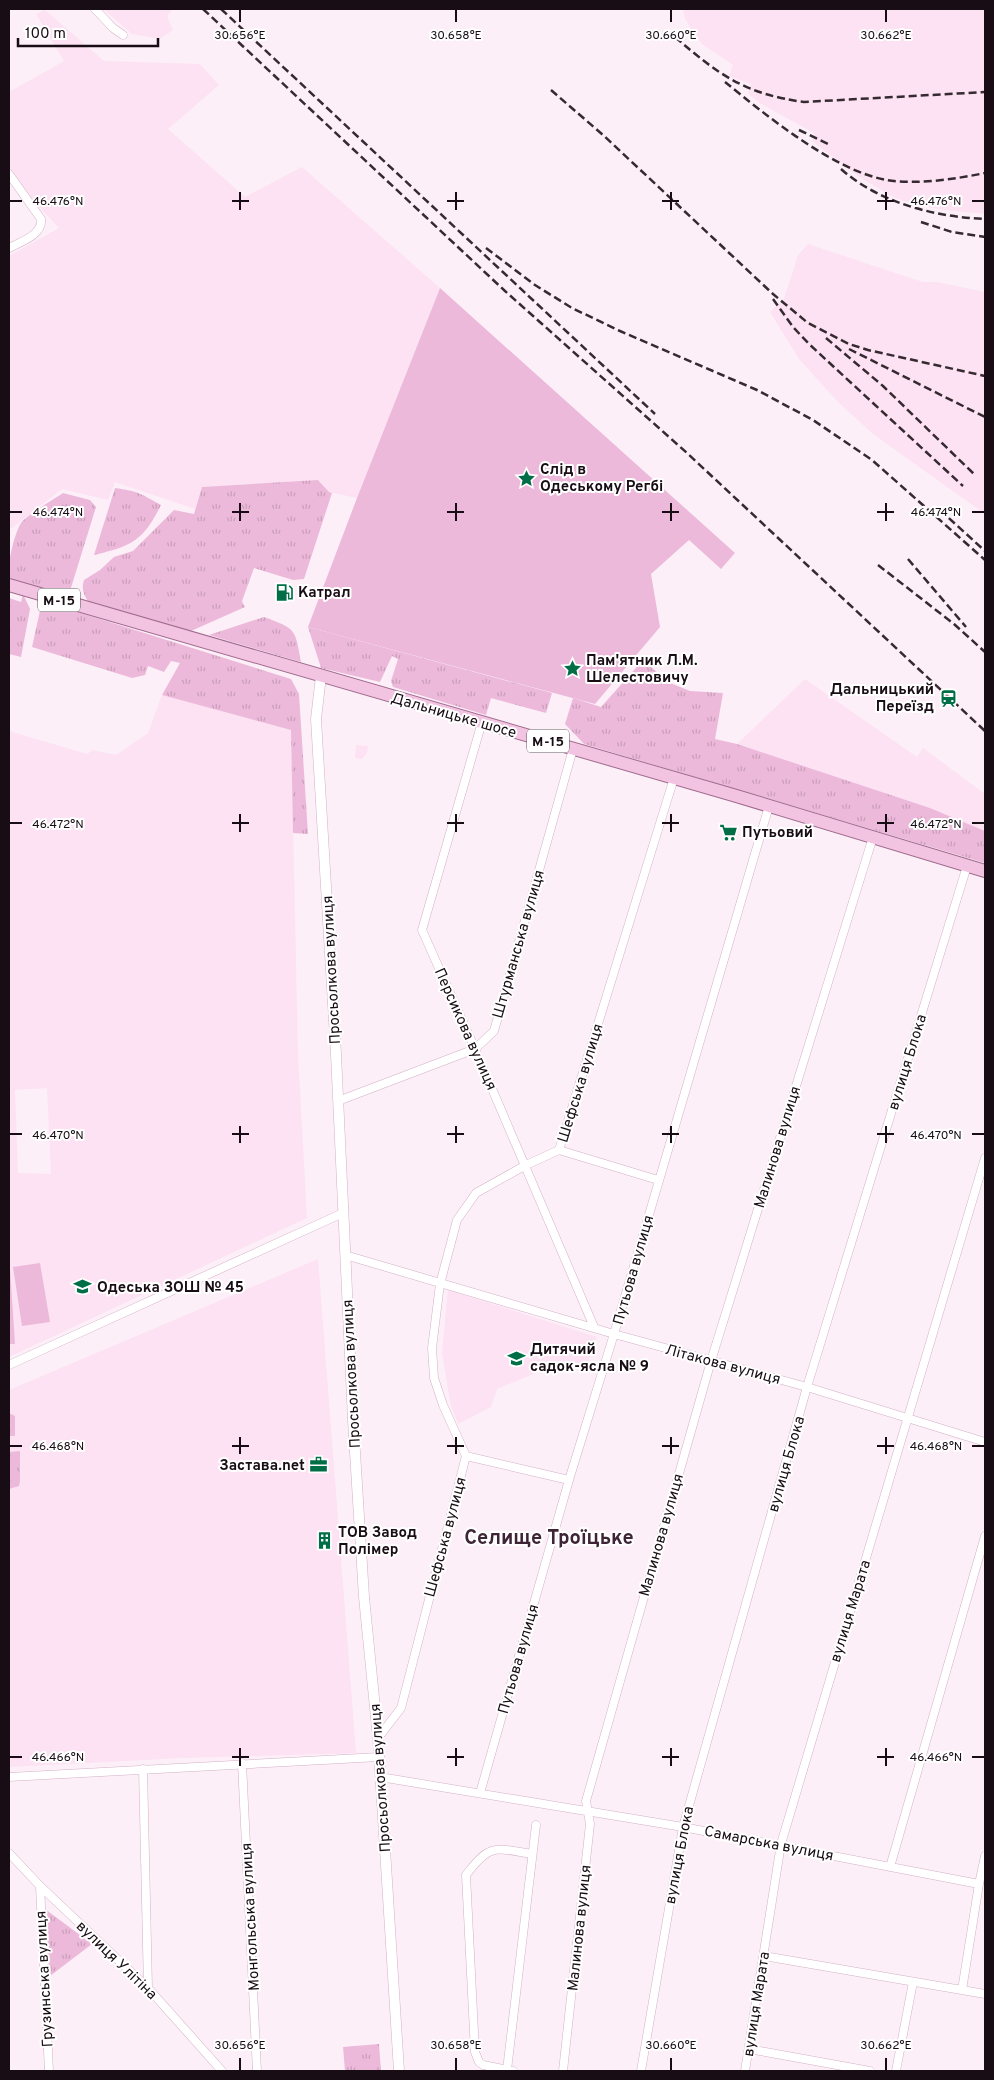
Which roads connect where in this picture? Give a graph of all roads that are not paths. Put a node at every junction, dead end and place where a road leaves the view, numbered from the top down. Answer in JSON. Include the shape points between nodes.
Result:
{"nodes":[{"id":1,"x":95,"y":9,"type":"edge"},
{"id":2,"x":123,"y":35,"type":"dead end"},
{"id":3,"x":9,"y":174,"type":"edge"},
{"id":4,"x":9,"y":248,"type":"edge"},
{"id":5,"x":9,"y":586,"type":"edge"},
{"id":6,"x":321,"y":676,"type":"junction"},
{"id":7,"x":482,"y":722,"type":"junction"},
{"id":8,"x":573,"y":749,"type":"junction"},
{"id":9,"x":674,"y":778,"type":"junction"},
{"id":10,"x":768,"y":806,"type":"junction"},
{"id":11,"x":873,"y":837,"type":"junction"},
{"id":12,"x":967,"y":866,"type":"junction"},
{"id":13,"x":985,"y":871,"type":"edge"},
{"id":14,"x":475,"y":1048,"type":"junction"},
{"id":15,"x":338,"y":1100,"type":"junction"},
{"id":16,"x":559,"y":1150,"type":"junction"},
{"id":17,"x":985,"y":1158,"type":"edge"},
{"id":18,"x":526,"y":1165,"type":"junction"},
{"id":19,"x":658,"y":1180,"type":"junction"},
{"id":20,"x":343,"y":1213,"type":"junction"},
{"id":21,"x":345,"y":1255,"type":"junction"},
{"id":22,"x":440,"y":1284,"type":"junction"},
{"id":23,"x":594,"y":1327,"type":"junction"},
{"id":24,"x":614,"y":1334,"type":"junction"},
{"id":25,"x":710,"y":1361,"type":"junction"},
{"id":26,"x":9,"y":1365,"type":"edge"},
{"id":27,"x":807,"y":1387,"type":"junction"},
{"id":28,"x":908,"y":1418,"type":"junction"},
{"id":29,"x":985,"y":1442,"type":"edge"},
{"id":30,"x":466,"y":1456,"type":"junction"},
{"id":31,"x":569,"y":1480,"type":"junction"},
{"id":32,"x":985,"y":1536,"type":"edge"},
{"id":33,"x":378,"y":1738,"type":"junction"},
{"id":34,"x":379,"y":1757,"type":"junction"},
{"id":35,"x":242,"y":1763,"type":"junction"},
{"id":36,"x":143,"y":1769,"type":"junction"},
{"id":37,"x":9,"y":1777,"type":"edge"},
{"id":38,"x":380,"y":1777,"type":"junction"},
{"id":39,"x":480,"y":1792,"type":"junction"},
{"id":40,"x":588,"y":1812,"type":"junction"},
{"id":41,"x":536,"y":1825,"type":"dead end"},
{"id":42,"x":683,"y":1827,"type":"junction"},
{"id":43,"x":781,"y":1844,"type":"junction"},
{"id":44,"x":9,"y":1853,"type":"edge"},
{"id":45,"x":532,"y":1854,"type":"junction"},
{"id":46,"x":985,"y":1856,"type":"edge"},
{"id":47,"x":890,"y":1867,"type":"junction"},
{"id":48,"x":979,"y":1884,"type":"junction"},
{"id":49,"x":40,"y":1886,"type":"junction"},
{"id":50,"x":764,"y":1956,"type":"junction"},
{"id":51,"x":913,"y":1982,"type":"junction"},
{"id":52,"x":148,"y":1988,"type":"junction"},
{"id":53,"x":962,"y":1990,"type":"junction"},
{"id":54,"x":985,"y":1994,"type":"edge"},
{"id":55,"x":749,"y":2049,"type":"junction"},
{"id":56,"x":50,"y":2071,"type":"edge"},
{"id":57,"x":222,"y":2071,"type":"edge"},
{"id":58,"x":257,"y":2071,"type":"edge"},
{"id":59,"x":399,"y":2071,"type":"edge"},
{"id":60,"x":510,"y":2071,"type":"edge"},
{"id":61,"x":563,"y":2071,"type":"edge"},
{"id":62,"x":641,"y":2071,"type":"edge"},
{"id":63,"x":745,"y":2071,"type":"edge"},
{"id":64,"x":870,"y":2071,"type":"edge"},
{"id":65,"x":896,"y":2071,"type":"edge"}],
"edges":[{"from":1,"to":2,"type":"street"},
{"from":3,"to":4,"type":"street","via":[[42,224],[37,232]]},
{"from":5,"to":6,"type":"main road","name":"Дальницьке шосе","number":"М-15"},
{"from":6,"to":7,"type":"main road","name":"Дальницьке шосе","number":"М-15"},
{"from":6,"to":15,"type":"street","name":"Просьолкова вулиця","via":[[316,719]]},
{"from":7,"to":8,"type":"main road","name":"Дальницьке шосе","number":"М-15"},
{"from":7,"to":14,"type":"street","name":"Персикова вулиця","via":[[422,930]]},
{"from":8,"to":9,"type":"main road","name":"Дальницьке шосе","number":"М-15"},
{"from":8,"to":14,"type":"street","name":"Штурманська вулиця","via":[[494,1030]]},
{"from":9,"to":10,"type":"main road","name":"Дальницьке шосе","number":"М-15"},
{"from":9,"to":16,"type":"street","name":"Шефська вулиця"},
{"from":10,"to":11,"type":"main road","name":"Дальницьке шосе","number":"М-15"},
{"from":10,"to":19,"type":"street","name":"Путьова вулиця"},
{"from":11,"to":12,"type":"main road","name":"Дальницьке шосе","number":"М-15"},
{"from":11,"to":25,"type":"street","name":"Малинова вулиця"},
{"from":12,"to":13,"type":"main road","name":"Дальницьке шосе","number":"М-15"},
{"from":12,"to":27,"type":"street","name":"вулиця Блока"},
{"from":14,"to":15,"type":"street","name":"Штурманська вулиця"},
{"from":14,"to":18,"type":"street","name":"Персикова вулиця"},
{"from":15,"to":20,"type":"street","name":"Просьолкова вулиця"},
{"from":16,"to":18,"type":"street","name":"Шефська вулиця"},
{"from":16,"to":19,"type":"street"},
{"from":17,"to":28,"type":"street","name":"вулиця Марата"},
{"from":18,"to":22,"type":"street","name":"Шефська вулиця","via":[[476,1193],[457,1220]]},
{"from":18,"to":23,"type":"street","name":"Персикова вулиця"},
{"from":19,"to":24,"type":"street","name":"Путьова вулиця"},
{"from":20,"to":21,"type":"street","name":"Просьолкова вулиця"},
{"from":20,"to":26,"type":"street"},
{"from":21,"to":22,"type":"street","name":"Літакова вулиця"},
{"from":21,"to":33,"type":"street","name":"Просьолкова вулиця","via":[[364,1597]]},
{"from":22,"to":23,"type":"street","name":"Літакова вулиця"},
{"from":22,"to":30,"type":"street","name":"Шефська вулиця","via":[[432,1348],[434,1378],[442,1405]]},
{"from":23,"to":24,"type":"street","name":"Літакова вулиця"},
{"from":24,"to":25,"type":"street","name":"Літакова вулиця"},
{"from":24,"to":31,"type":"street","name":"Путьова вулиця"},
{"from":25,"to":27,"type":"street","name":"Літакова вулиця"},
{"from":25,"to":40,"type":"street","name":"Малинова вулиця","via":[[586,1801]]},
{"from":27,"to":28,"type":"street","name":"Літакова вулиця"},
{"from":27,"to":42,"type":"street","name":"вулиця Блока"},
{"from":28,"to":29,"type":"street","name":"Літакова вулиця"},
{"from":28,"to":43,"type":"street","name":"вулиця Марата"},
{"from":30,"to":31,"type":"street"},
{"from":30,"to":33,"type":"street","name":"Шефська вулиця","via":[[401,1708]]},
{"from":31,"to":39,"type":"street","name":"Путьова вулиця"},
{"from":32,"to":47,"type":"street"},
{"from":33,"to":34,"type":"street","name":"Просьолкова вулиця"},
{"from":34,"to":35,"type":"street"},
{"from":34,"to":38,"type":"street","name":"Просьолкова вулиця"},
{"from":35,"to":36,"type":"street"},
{"from":35,"to":58,"type":"street","name":"Монгольська вулиця"},
{"from":36,"to":37,"type":"street"},
{"from":36,"to":52,"type":"street"},
{"from":38,"to":39,"type":"street","name":"Самарська вулиця"},
{"from":38,"to":59,"type":"street","name":"Просьолкова вулиця"},
{"from":39,"to":40,"type":"street","name":"Самарська вулиця"},
{"from":40,"to":42,"type":"street","name":"Самарська вулиця"},
{"from":40,"to":61,"type":"street","name":"Малинова вулиця","via":[[590,1824]]},
{"from":41,"to":45,"type":"street"},
{"from":42,"to":43,"type":"street","name":"Самарська вулиця"},
{"from":42,"to":62,"type":"street","name":"вулиця Блока"},
{"from":43,"to":47,"type":"street","name":"Самарська вулиця"},
{"from":43,"to":50,"type":"street","name":"вулиця Марата"},
{"from":44,"to":49,"type":"street","name":"вулиця Улітіна"},
{"from":45,"to":60,"type":"street"},
{"from":45,"to":60,"type":"street","via":[[490,1850],[466,1876],[476,2058],[483,2065]]},
{"from":46,"to":48,"type":"street"},
{"from":47,"to":48,"type":"street","name":"Самарська вулиця"},
{"from":48,"to":53,"type":"street"},
{"from":49,"to":52,"type":"street","name":"вулиця Улітіна"},
{"from":49,"to":56,"type":"street","name":"Грузинська вулиця"},
{"from":50,"to":51,"type":"street"},
{"from":50,"to":55,"type":"street","name":"вулиця Марата"},
{"from":51,"to":53,"type":"street"},
{"from":51,"to":65,"type":"street"},
{"from":52,"to":57,"type":"street","name":"вулиця Улітіна"},
{"from":53,"to":54,"type":"street"},
{"from":55,"to":63,"type":"street","name":"вулиця Марата"},
{"from":55,"to":64,"type":"street"}]}
